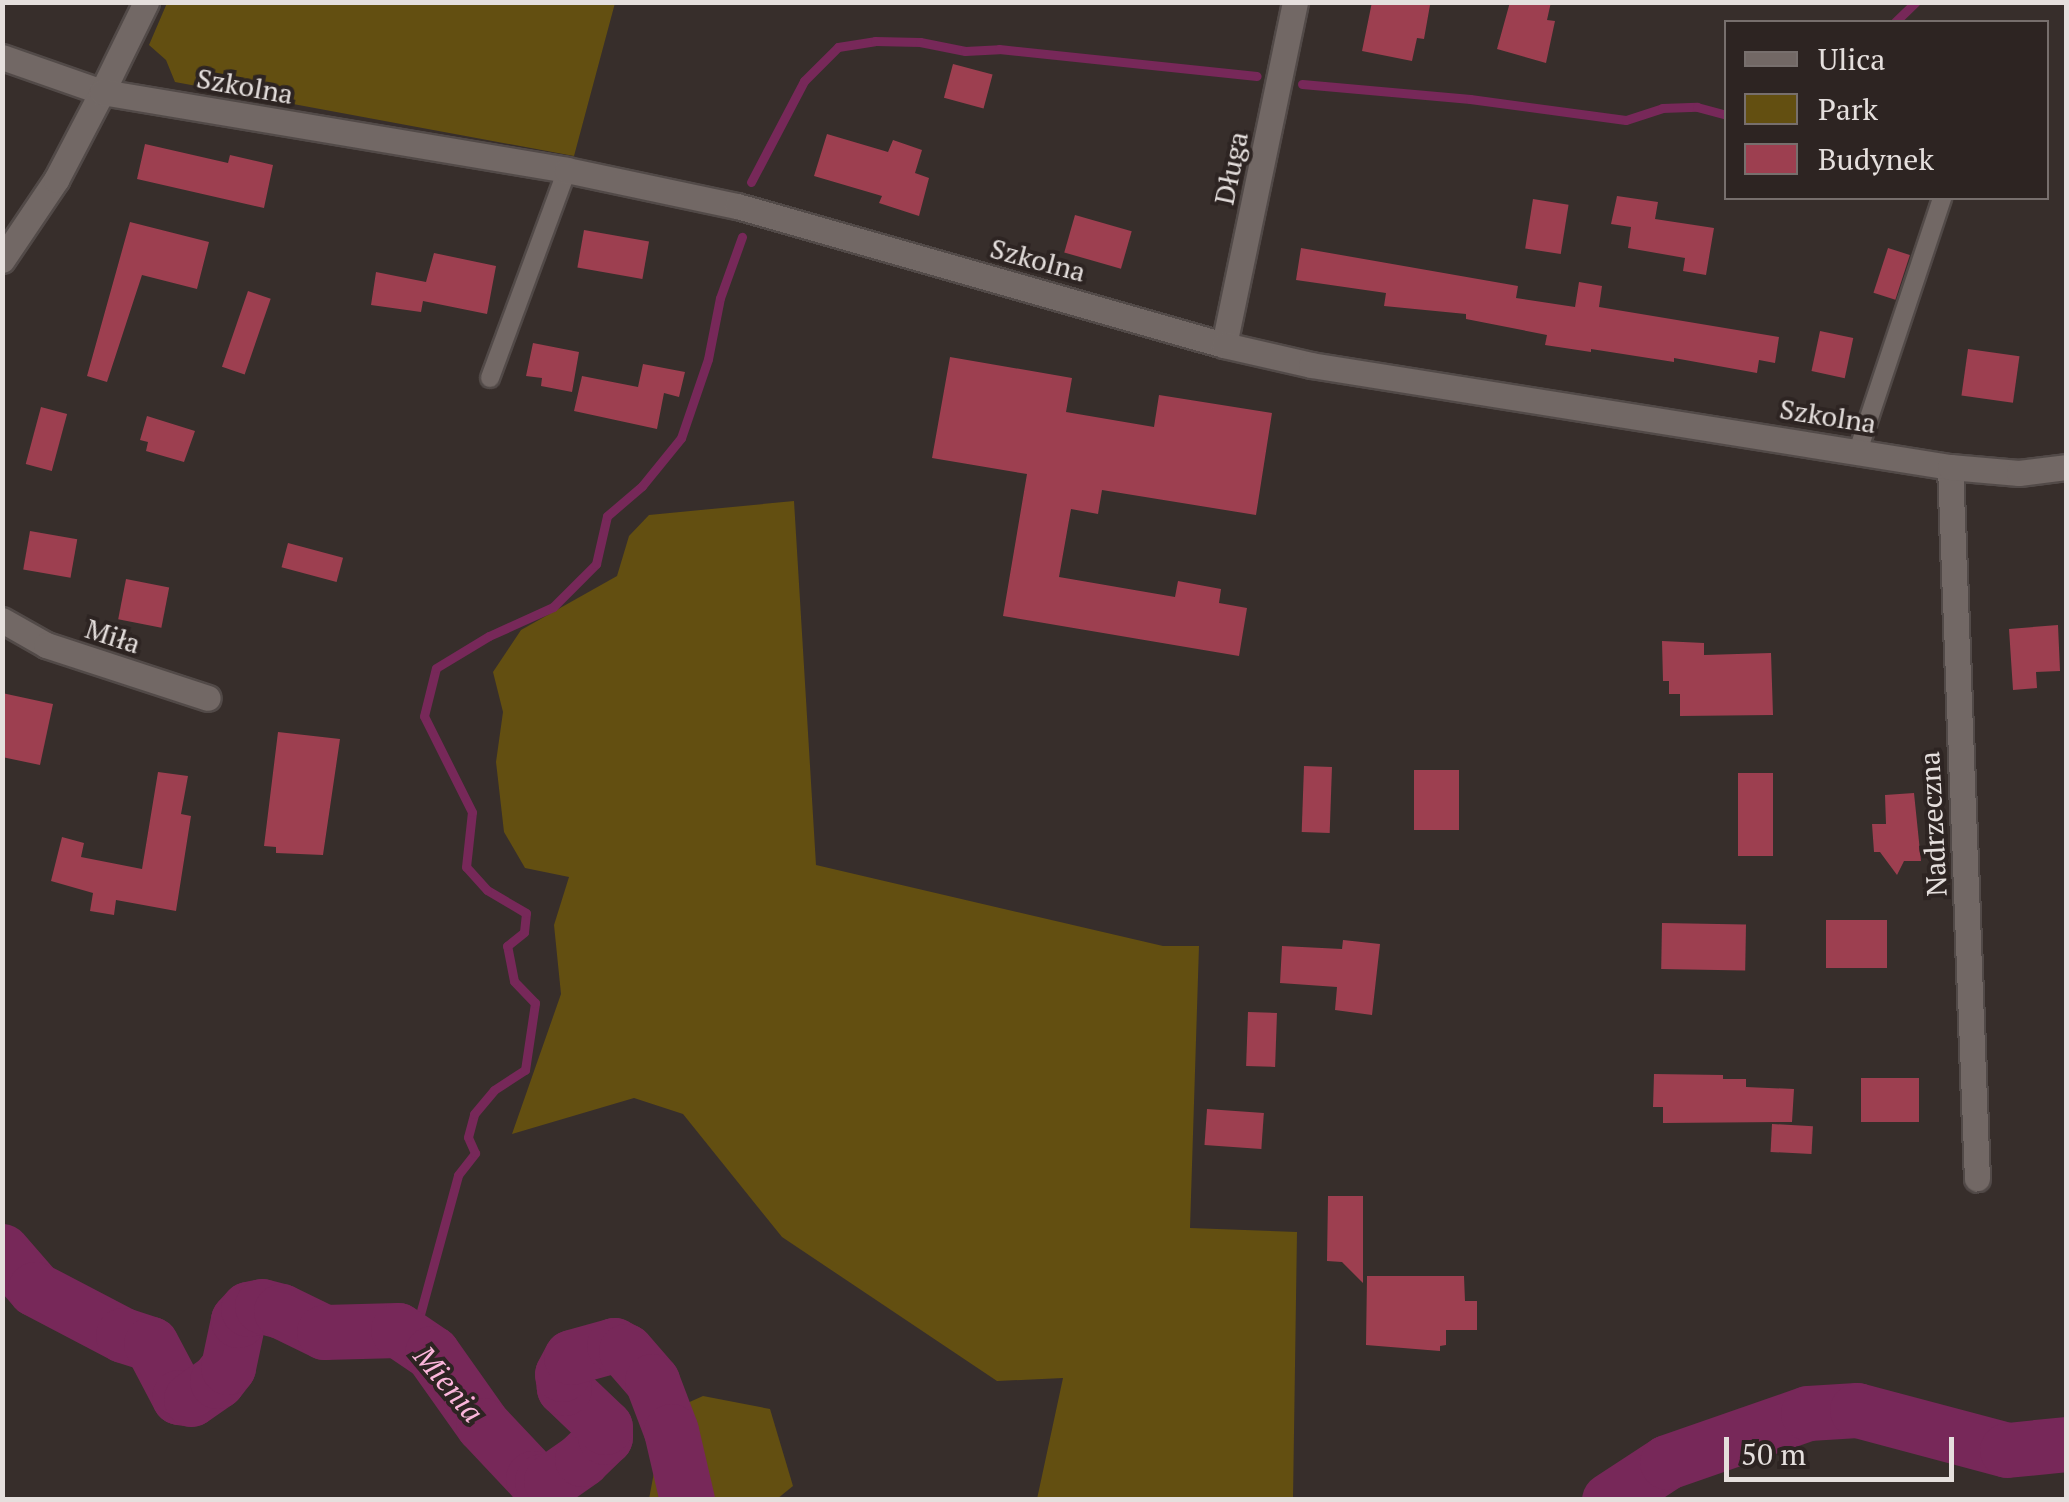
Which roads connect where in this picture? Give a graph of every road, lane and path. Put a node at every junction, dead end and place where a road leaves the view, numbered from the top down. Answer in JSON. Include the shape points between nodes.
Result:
{"nodes":[{"id":1,"x":146,"y":2,"type":"edge"},
{"id":2,"x":1295,"y":2,"type":"edge"},
{"id":3,"x":2,"y":57,"type":"edge"},
{"id":4,"x":102,"y":92,"type":"junction"},
{"id":5,"x":566,"y":170,"type":"junction"},
{"id":6,"x":1941,"y":200,"type":"edge"},
{"id":7,"x":2,"y":260,"type":"edge"},
{"id":8,"x":1224,"y":345,"type":"junction"},
{"id":9,"x":490,"y":378,"type":"dead end"},
{"id":10,"x":1858,"y":451,"type":"junction"},
{"id":11,"x":1950,"y":467,"type":"junction"},
{"id":12,"x":2066,"y":467,"type":"edge"},
{"id":13,"x":2,"y":620,"type":"edge"},
{"id":14,"x":208,"y":698,"type":"dead end"},
{"id":15,"x":1977,"y":1178,"type":"dead end"}],
"edges":[{"from":1,"to":4,"type":"street"},
{"from":2,"to":8,"type":"street","name":"Długa"},
{"from":3,"to":4,"type":"street","name":"Szkolna"},
{"from":4,"to":5,"type":"street","name":"Szkolna"},
{"from":4,"to":7,"type":"street","via":[[56,180]]},
{"from":5,"to":8,"type":"street","name":"Szkolna","via":[[737,206]]},
{"from":5,"to":9,"type":"lane"},
{"from":6,"to":10,"type":"lane"},
{"from":8,"to":10,"type":"street","name":"Szkolna","via":[[1311,365]]},
{"from":10,"to":11,"type":"street","name":"Szkolna"},
{"from":11,"to":12,"type":"street","name":"Szkolna","via":[[2018,473]]},
{"from":11,"to":15,"type":"street","name":"Nadrzeczna"},
{"from":13,"to":14,"type":"street","name":"Miła","via":[[46,644]]}]}
